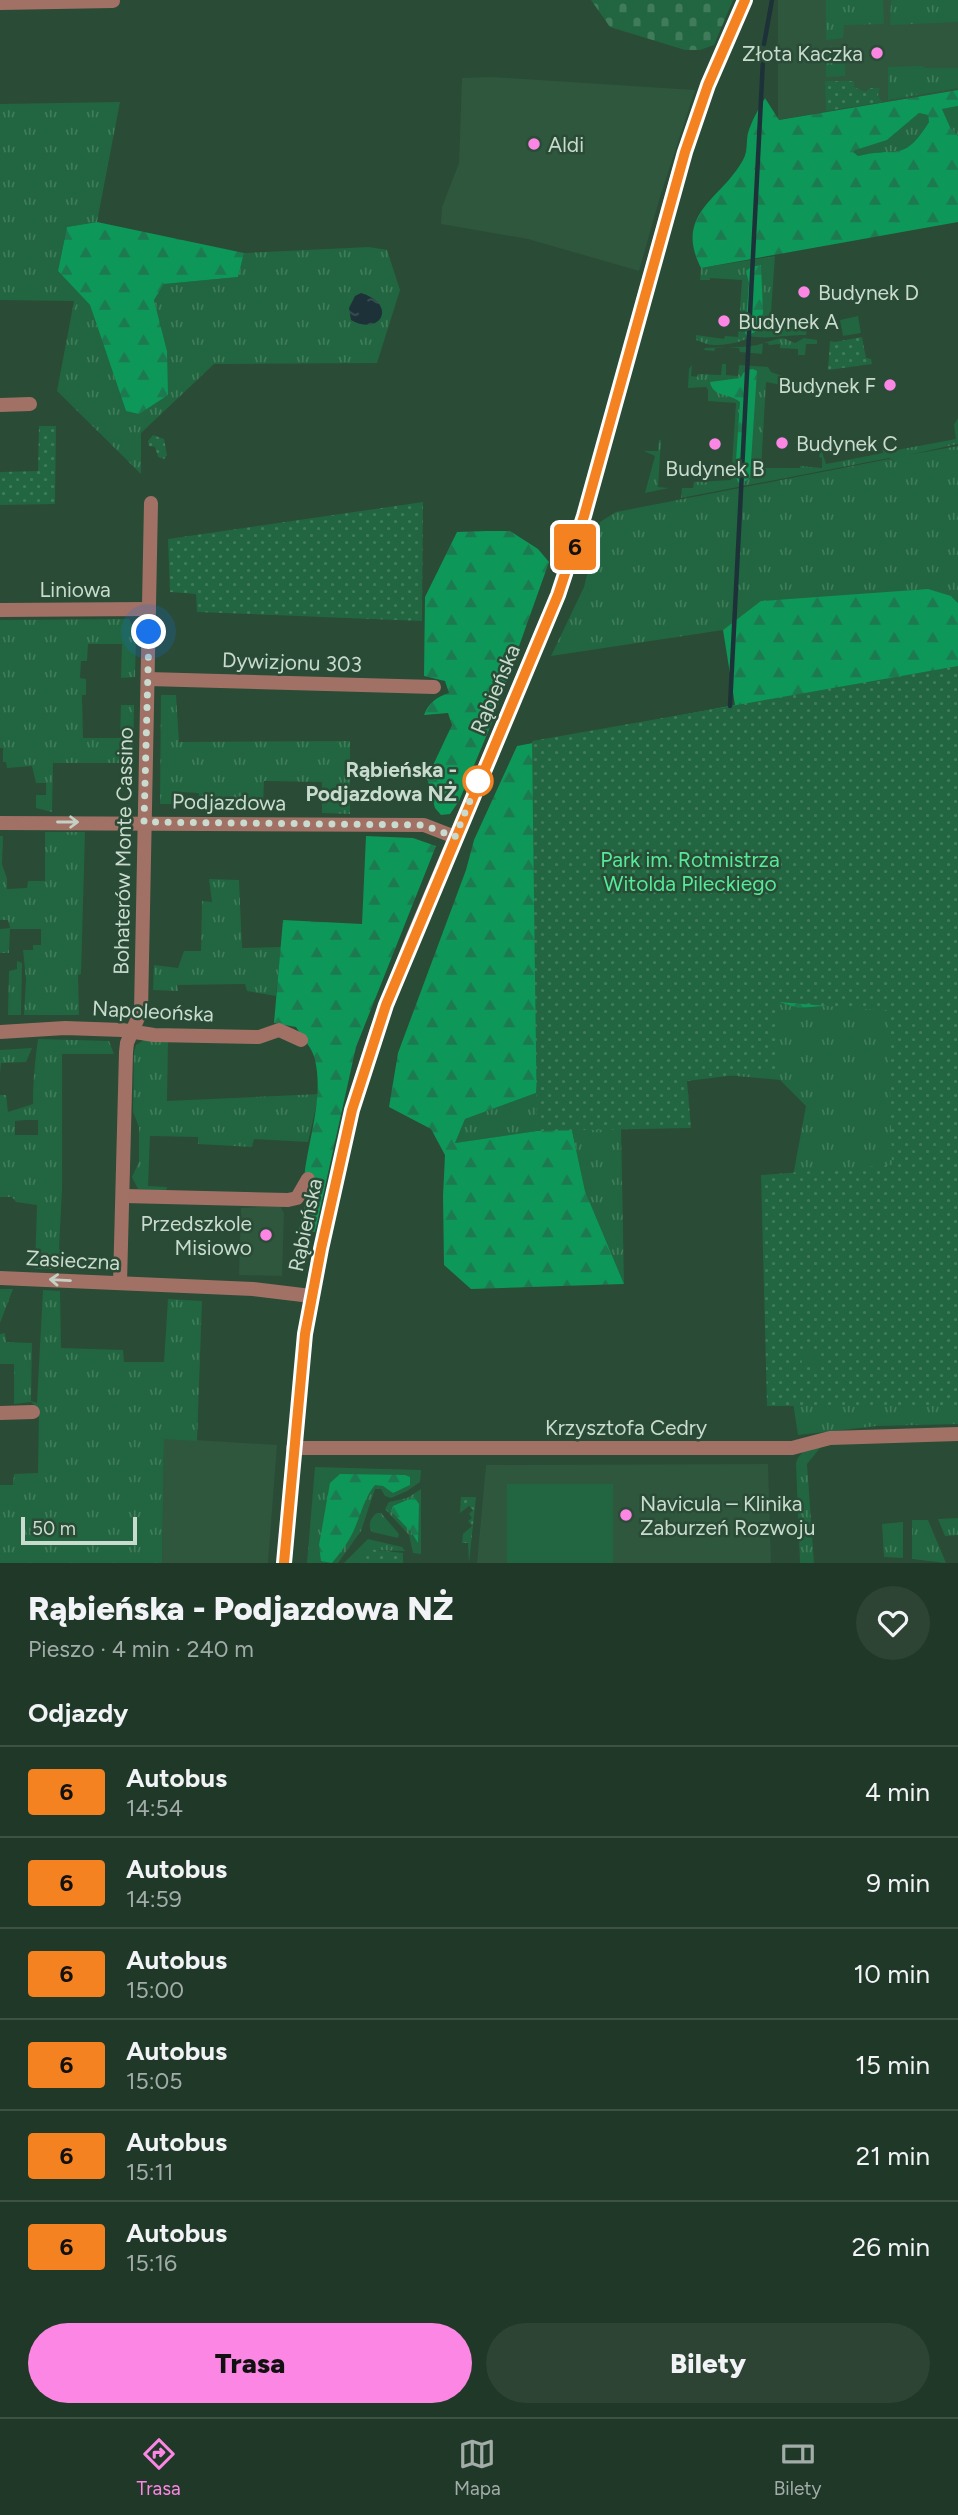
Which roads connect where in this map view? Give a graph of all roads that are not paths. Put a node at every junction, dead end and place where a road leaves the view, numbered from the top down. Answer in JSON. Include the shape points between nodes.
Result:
{"nodes":[{"id":1,"x":746,"y":0,"type":"edge"},
{"id":2,"x":113,"y":1,"type":"edge"},
{"id":3,"x":0,"y":3,"type":"edge"},
{"id":4,"x":30,"y":404,"type":"dead end"},
{"id":5,"x":0,"y":405,"type":"edge"},
{"id":6,"x":151,"y":503,"type":"dead end"},
{"id":7,"x":0,"y":610,"type":"edge"},
{"id":8,"x":149,"y":610,"type":"junction"},
{"id":9,"x":148,"y":679,"type":"junction"},
{"id":10,"x":434,"y":687,"type":"dead end"},
{"id":11,"x":144,"y":822,"type":"junction"},
{"id":12,"x":0,"y":823,"type":"edge"},
{"id":13,"x":455,"y":837,"type":"junction"},
{"id":14,"x":0,"y":1031,"type":"edge"},
{"id":15,"x":133,"y":1032,"type":"junction"},
{"id":16,"x":301,"y":1040,"type":"dead end"},
{"id":17,"x":308,"y":1179,"type":"dead end"},
{"id":18,"x":124,"y":1196,"type":"junction"},
{"id":19,"x":0,"y":1278,"type":"edge"},
{"id":20,"x":120,"y":1283,"type":"junction"},
{"id":21,"x":311,"y":1296,"type":"junction"},
{"id":22,"x":33,"y":1412,"type":"dead end"},
{"id":23,"x":0,"y":1413,"type":"edge"},
{"id":24,"x":958,"y":1434,"type":"edge"},
{"id":25,"x":293,"y":1448,"type":"junction"},
{"id":26,"x":284,"y":1563,"type":"edge"}],
"edges":[{"from":1,"to":13,"type":"street","name":"Rąbieńska","via":[[691,131],[564,580]]},
{"from":2,"to":3,"type":"street"},
{"from":4,"to":5,"type":"street"},
{"from":6,"to":8,"type":"street","name":"Bohaterów Monte Cassino"},
{"from":7,"to":8,"type":"street","name":"Liniowa"},
{"from":8,"to":9,"type":"street","name":"Bohaterów Monte Cassino"},
{"from":9,"to":10,"type":"street","name":"Dywizjonu 303"},
{"from":9,"to":11,"type":"street","name":"Bohaterów Monte Cassino"},
{"from":12,"to":11,"type":"street","name":"Podjazdowa","one_way":true},
{"from":11,"to":13,"type":"street","name":"Podjazdowa","via":[[424,825]]},
{"from":11,"to":15,"type":"street","name":"Bohaterów Monte Cassino","via":[[141,1011]]},
{"from":13,"to":21,"type":"street","name":"Rąbieńska","via":[[368,1058]]},
{"from":14,"to":15,"type":"street","name":"Napoleońska"},
{"from":15,"to":16,"type":"street","name":"Napoleońska","via":[[259,1037],[279,1030]]},
{"from":15,"to":18,"type":"street","name":"Bohaterów Monte Cassino","via":[[126,1052]]},
{"from":17,"to":18,"type":"street","via":[[296,1198],[288,1200]]},
{"from":18,"to":20,"type":"street","name":"Bohaterów Monte Cassino"},
{"from":20,"to":19,"type":"street","name":"Zasieczna","one_way":true},
{"from":20,"to":21,"type":"street","name":"Zasieczna"},
{"from":21,"to":25,"type":"street","name":"Rąbieńska"},
{"from":22,"to":23,"type":"street"},
{"from":24,"to":25,"type":"street","name":"Krzysztofa Cedry","via":[[830,1438],[792,1448]]},
{"from":25,"to":26,"type":"street","name":"Rąbieńska"}]}
